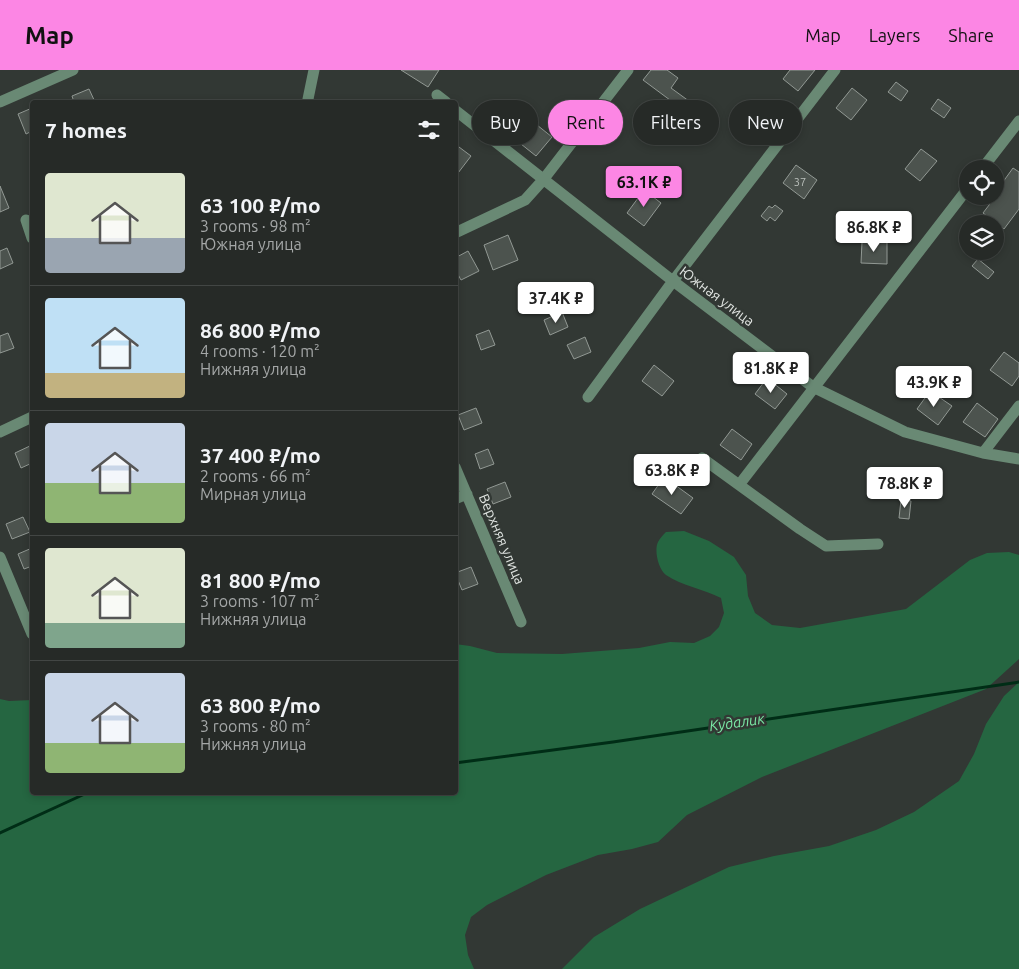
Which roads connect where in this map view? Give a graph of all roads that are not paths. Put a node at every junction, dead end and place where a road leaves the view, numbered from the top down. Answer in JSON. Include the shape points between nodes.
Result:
{"nodes":[{"id":1,"x":73,"y":70,"type":"edge"},
{"id":2,"x":314,"y":70,"type":"edge"},
{"id":3,"x":628,"y":70,"type":"edge"},
{"id":4,"x":835,"y":70,"type":"edge"},
{"id":5,"x":309,"y":100,"type":"edge"},
{"id":6,"x":0,"y":102,"type":"edge"},
{"id":7,"x":458,"y":112,"type":"edge"},
{"id":8,"x":1019,"y":121,"type":"edge"},
{"id":9,"x":989,"y":160,"type":"edge"},
{"id":10,"x":543,"y":180,"type":"junction"},
{"id":11,"x":959,"y":200,"type":"edge"},
{"id":12,"x":26,"y":220,"type":"dead end"},
{"id":13,"x":458,"y":231,"type":"edge"},
{"id":14,"x":30,"y":232,"type":"edge"},
{"id":15,"x":673,"y":281,"type":"junction"},
{"id":16,"x":813,"y":387,"type":"junction"},
{"id":17,"x":588,"y":397,"type":"dead end"},
{"id":18,"x":1019,"y":406,"type":"edge"},
{"id":19,"x":30,"y":418,"type":"edge"},
{"id":20,"x":0,"y":432,"type":"edge"},
{"id":21,"x":984,"y":453,"type":"junction"},
{"id":22,"x":702,"y":458,"type":"dead end"},
{"id":23,"x":1019,"y":459,"type":"edge"},
{"id":24,"x":458,"y":474,"type":"edge"},
{"id":25,"x":739,"y":485,"type":"junction"},
{"id":26,"x":467,"y":494,"type":"junction"},
{"id":27,"x":458,"y":498,"type":"edge"},
{"id":28,"x":878,"y":544,"type":"dead end"},
{"id":29,"x":0,"y":557,"type":"edge"},
{"id":30,"x":521,"y":622,"type":"dead end"},
{"id":31,"x":30,"y":629,"type":"edge"}],
"edges":[{"from":1,"to":6,"type":"street"},
{"from":2,"to":5,"type":"street"},
{"from":3,"to":10,"type":"street"},
{"from":4,"to":15,"type":"street"},
{"from":7,"to":10,"type":"street","name":"Южная улица"},
{"from":8,"to":9,"type":"street"},
{"from":10,"to":13,"type":"street","via":[[525,200]]},
{"from":10,"to":15,"type":"street","name":"Южная улица"},
{"from":11,"to":16,"type":"street"},
{"from":12,"to":14,"type":"street"},
{"from":15,"to":16,"type":"street","name":"Южная улица"},
{"from":15,"to":17,"type":"street"},
{"from":16,"to":21,"type":"street","name":"Южная улица","via":[[905,432]]},
{"from":16,"to":25,"type":"street"},
{"from":18,"to":21,"type":"street"},
{"from":19,"to":20,"type":"street"},
{"from":21,"to":23,"type":"street","name":"Южная улица"},
{"from":22,"to":25,"type":"street"},
{"from":24,"to":26,"type":"street","name":"Верхняя улица"},
{"from":25,"to":28,"type":"street","via":[[826,546]]},
{"from":26,"to":27,"type":"street"},
{"from":26,"to":30,"type":"street","name":"Верхняя улица"},
{"from":29,"to":31,"type":"street"}]}
